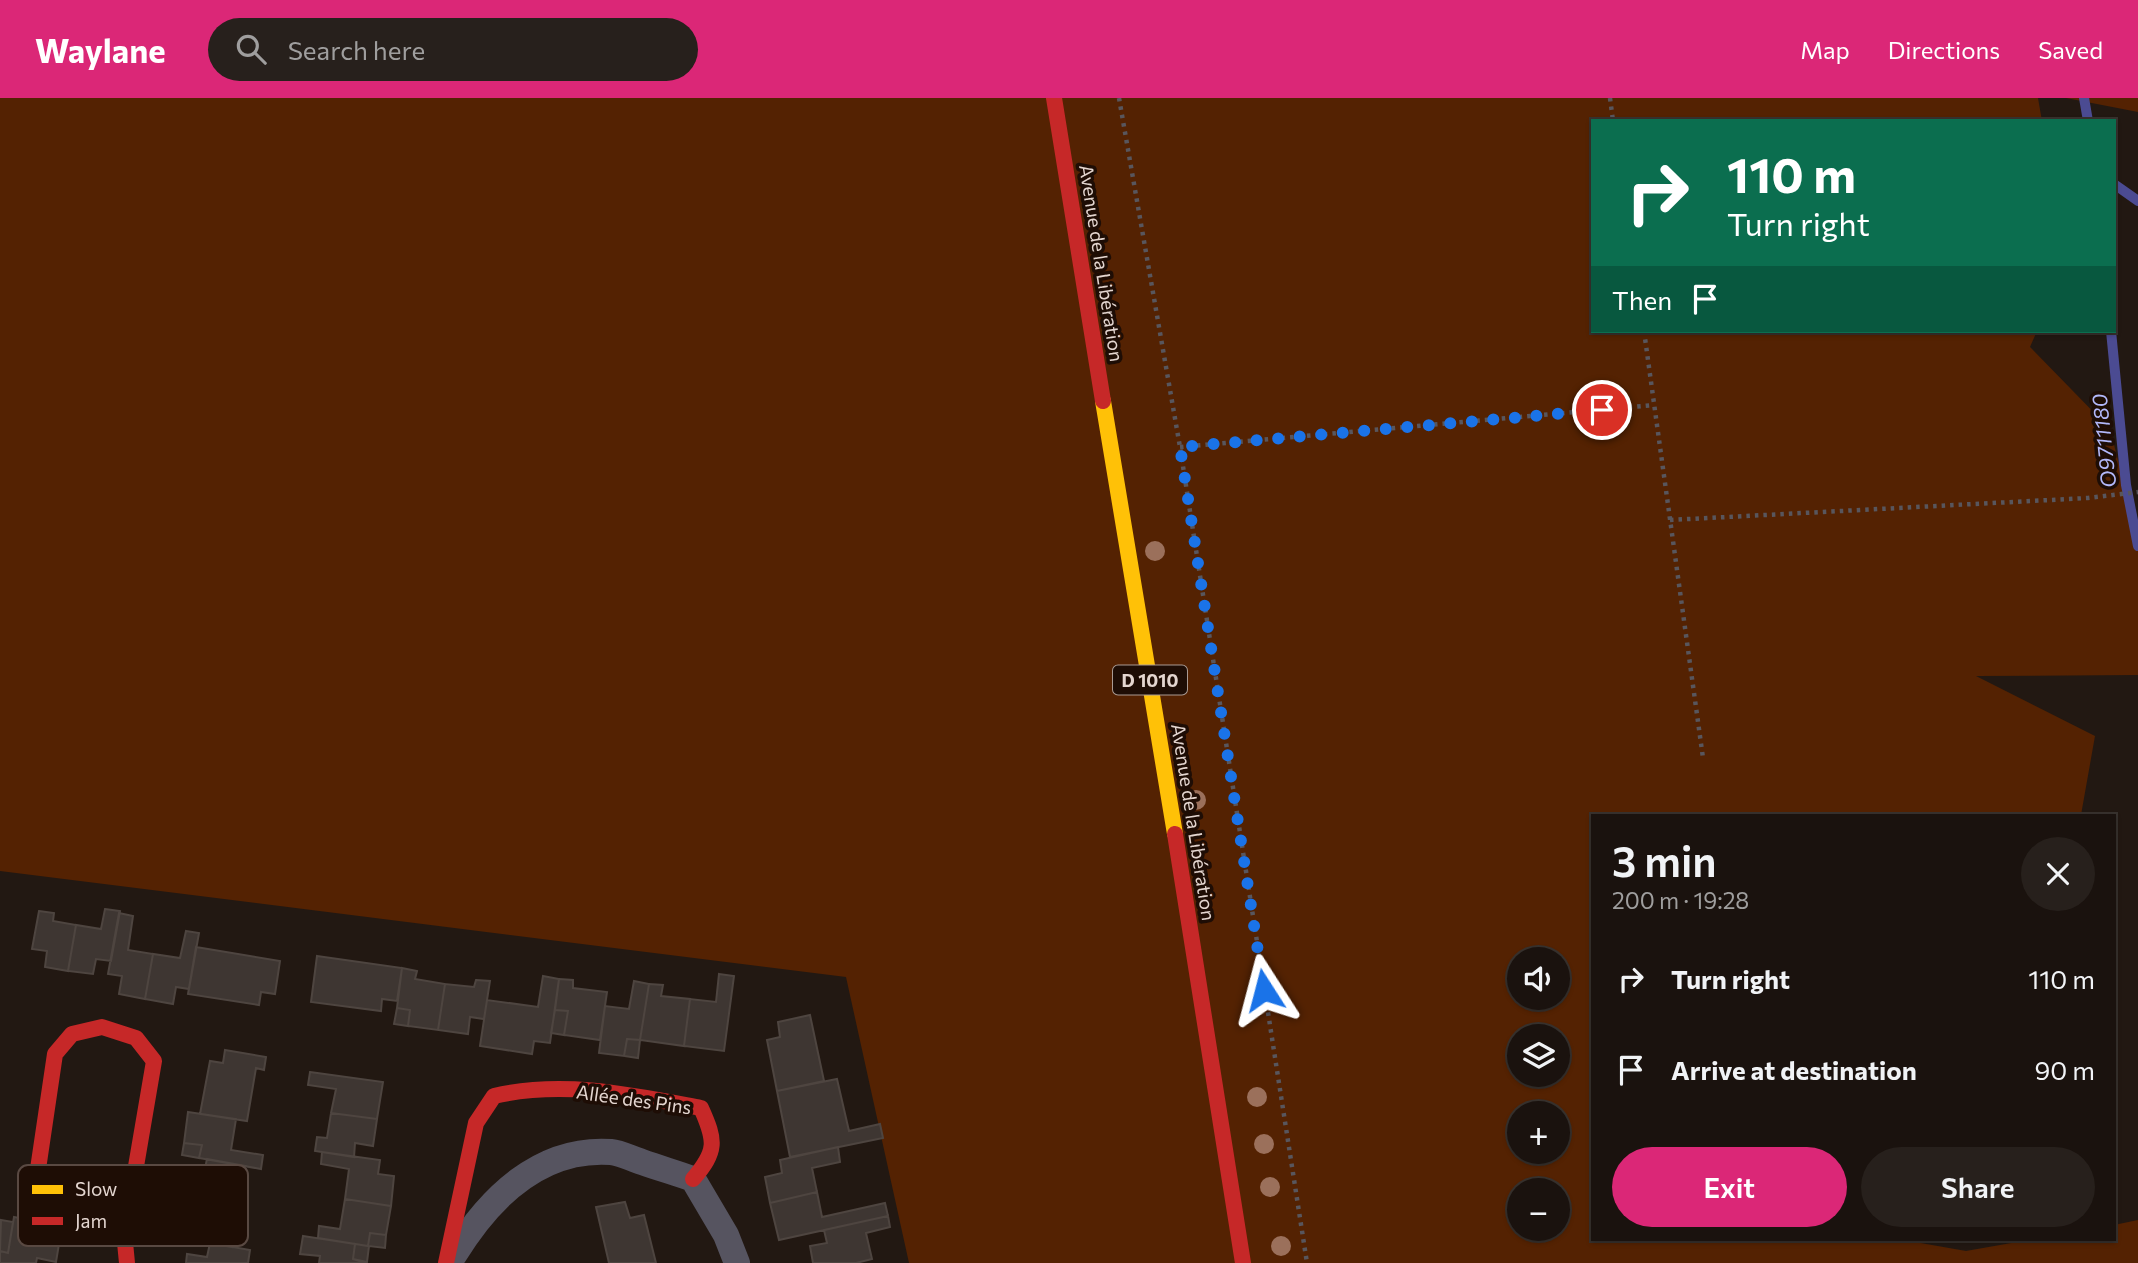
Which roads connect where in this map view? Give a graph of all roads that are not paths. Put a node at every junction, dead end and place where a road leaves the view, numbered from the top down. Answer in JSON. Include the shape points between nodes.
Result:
{"nodes":[{"id":1,"x":1054,"y":98,"type":"edge"},
{"id":2,"x":39,"y":1165,"type":"edge"},
{"id":3,"x":137,"y":1165,"type":"edge"},
{"id":4,"x":693,"y":1179,"type":"junction"},
{"id":5,"x":447,"y":1263,"type":"edge"},
{"id":6,"x":737,"y":1263,"type":"edge"},
{"id":7,"x":1243,"y":1263,"type":"edge"}],
"edges":[{"from":1,"to":7,"type":"main road","name":"Avenue de la Libération","number":"D 1010"},
{"from":2,"to":3,"type":"main road","via":[[55,1054],[72,1034],[102,1027],[136,1038],[154,1061]]},
{"from":4,"to":5,"type":"street","name":"Allée des Pins","via":[[614,1152],[576,1153],[544,1164],[517,1181],[489,1205]]},
{"from":4,"to":5,"type":"main road","name":"Allée des Pins","via":[[710,1160],[715,1138],[701,1108],[604,1091],[518,1088],[494,1096],[476,1123]]},
{"from":4,"to":6,"type":"street"}]}
